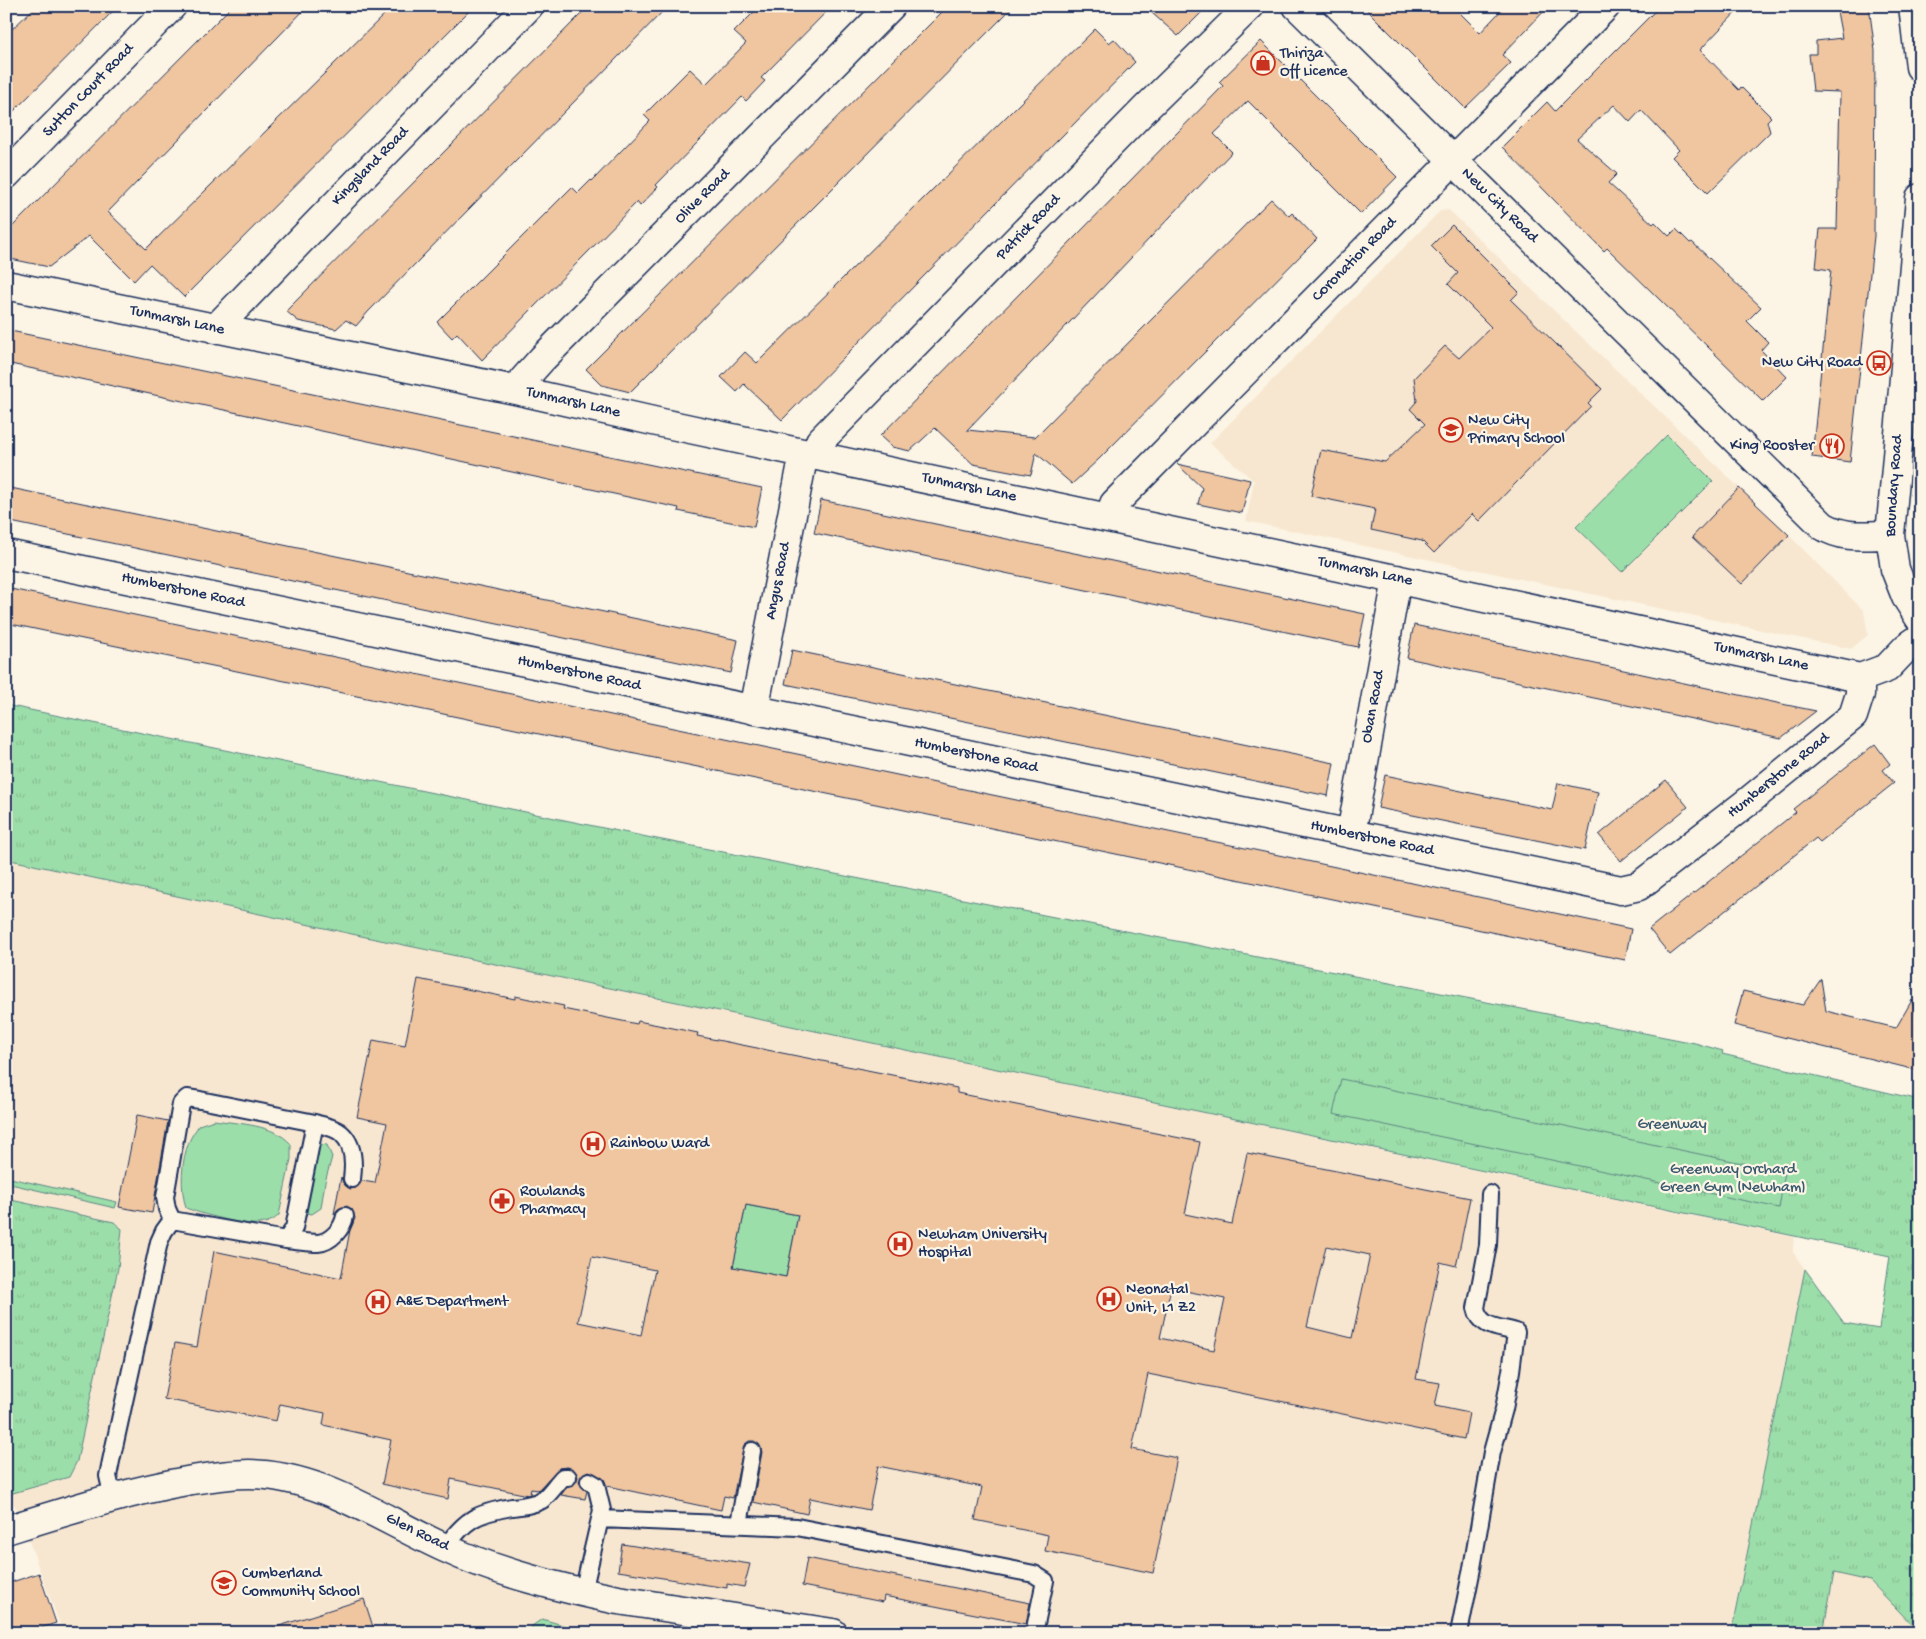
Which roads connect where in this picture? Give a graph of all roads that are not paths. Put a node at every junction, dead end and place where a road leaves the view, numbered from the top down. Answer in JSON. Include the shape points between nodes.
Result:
{"nodes":[{"id":1,"x":172,"y":6,"type":"edge"},
{"id":2,"x":529,"y":6,"type":"edge"},
{"id":3,"x":891,"y":6,"type":"edge"},
{"id":4,"x":1250,"y":6,"type":"edge"},
{"id":5,"x":1297,"y":6,"type":"edge"},
{"id":6,"x":1606,"y":6,"type":"edge"},
{"id":7,"x":1913,"y":6,"type":"edge"},
{"id":8,"x":1920,"y":67,"type":"edge"},
{"id":9,"x":1453,"y":160,"type":"junction"},
{"id":10,"x":6,"y":175,"type":"edge"},
{"id":11,"x":1920,"y":198,"type":"edge"},
{"id":12,"x":6,"y":286,"type":"edge"},
{"id":13,"x":215,"y":329,"type":"junction"},
{"id":14,"x":1912,"y":377,"type":"edge"},
{"id":15,"x":520,"y":391,"type":"junction"},
{"id":16,"x":810,"y":454,"type":"junction"},
{"id":17,"x":1111,"y":517,"type":"junction"},
{"id":18,"x":1890,"y":535,"type":"junction"},
{"id":19,"x":6,"y":554,"type":"edge"},
{"id":20,"x":1396,"y":579,"type":"junction"},
{"id":21,"x":1920,"y":619,"type":"edge"},
{"id":22,"x":1920,"y":638,"type":"edge"},
{"id":23,"x":1860,"y":678,"type":"junction"},
{"id":24,"x":754,"y":710,"type":"junction"},
{"id":25,"x":1351,"y":834,"type":"junction"},
{"id":26,"x":315,"y":1123,"type":"junction"},
{"id":27,"x":352,"y":1179,"type":"dead end"},
{"id":28,"x":1490,"y":1194,"type":"dead end"},
{"id":29,"x":345,"y":1216,"type":"dead end"},
{"id":30,"x":172,"y":1220,"type":"junction"},
{"id":31,"x":286,"y":1240,"type":"junction"},
{"id":32,"x":752,"y":1451,"type":"dead end"},
{"id":33,"x":568,"y":1476,"type":"dead end"},
{"id":34,"x":589,"y":1481,"type":"dead end"},
{"id":35,"x":113,"y":1498,"type":"junction"},
{"id":36,"x":600,"y":1519,"type":"junction"},
{"id":37,"x":739,"y":1524,"type":"junction"},
{"id":38,"x":6,"y":1530,"type":"edge"},
{"id":39,"x":445,"y":1548,"type":"junction"},
{"id":40,"x":583,"y":1592,"type":"junction"},
{"id":41,"x":832,"y":1633,"type":"edge"},
{"id":42,"x":1034,"y":1633,"type":"edge"},
{"id":43,"x":1459,"y":1633,"type":"edge"}],
"edges":[{"from":1,"to":10,"type":"street","name":"Sutton Court Road"},
{"from":2,"to":13,"type":"street","name":"Kingsland Road"},
{"from":3,"to":15,"type":"street","name":"Olive Road","via":[[542,359],[524,380]]},
{"from":4,"to":16,"type":"street","name":"Patrick Road","via":[[1145,109]]},
{"from":5,"to":9,"type":"street","name":"New City Road"},
{"from":6,"to":9,"type":"street","name":"Coronation Road"},
{"from":7,"to":8,"type":"street"},
{"from":9,"to":17,"type":"street","name":"Coronation Road","via":[[1114,504]]},
{"from":9,"to":18,"type":"street","name":"New City Road","via":[[1823,526],[1844,535]]},
{"from":11,"to":14,"type":"street","name":"Boundary Road"},
{"from":12,"to":13,"type":"street","name":"Tunmarsh Lane"},
{"from":13,"to":15,"type":"street","name":"Tunmarsh Lane"},
{"from":14,"to":18,"type":"street","name":"Boundary Road"},
{"from":15,"to":16,"type":"street","name":"Tunmarsh Lane"},
{"from":16,"to":17,"type":"street","name":"Tunmarsh Lane"},
{"from":16,"to":24,"type":"street","name":"Angus Road"},
{"from":17,"to":20,"type":"street","name":"Tunmarsh Lane"},
{"from":18,"to":21,"type":"street","name":"Boundary Road","via":[[1895,568],[1906,597]]},
{"from":19,"to":24,"type":"street","name":"Humberstone Road"},
{"from":20,"to":23,"type":"street","name":"Tunmarsh Lane"},
{"from":20,"to":25,"type":"street","name":"Oban Road"},
{"from":22,"to":23,"type":"street","via":[[1887,668]]},
{"from":23,"to":25,"type":"street","name":"Humberstone Road","via":[[1860,694],[1853,716],[1639,886],[1621,890]]},
{"from":24,"to":25,"type":"street","name":"Humberstone Road"},
{"from":26,"to":27,"type":"lane","via":[[343,1134],[353,1156]]},
{"from":26,"to":30,"type":"lane","via":[[186,1098],[181,1104],[165,1197]]},
{"from":26,"to":31,"type":"lane","via":[[294,1228]]},
{"from":28,"to":43,"type":"lane","via":[[1488,1245],[1476,1308],[1484,1324],[1516,1332],[1504,1409],[1492,1452]]},
{"from":29,"to":31,"type":"lane","via":[[344,1223],[335,1234],[320,1243]]},
{"from":30,"to":31,"type":"lane"},
{"from":30,"to":35,"type":"lane","via":[[160,1242],[110,1461],[108,1476]]},
{"from":32,"to":37,"type":"lane"},
{"from":33,"to":39,"type":"lane","via":[[563,1477],[542,1499],[529,1505],[500,1509],[470,1519],[457,1530]]},
{"from":34,"to":36,"type":"lane","via":[[596,1485],[602,1510]]},
{"from":35,"to":38,"type":"street","name":"Glen Road"},
{"from":35,"to":39,"type":"street","name":"Glen Road","via":[[213,1477],[248,1474],[278,1477],[337,1494]]},
{"from":36,"to":37,"type":"lane"},
{"from":36,"to":40,"type":"lane"},
{"from":37,"to":42,"type":"lane","via":[[797,1527],[1034,1574],[1045,1581]]},
{"from":39,"to":40,"type":"street","name":"Glen Road","via":[[490,1566]]},
{"from":40,"to":41,"type":"street","name":"Glen Road"}]}
